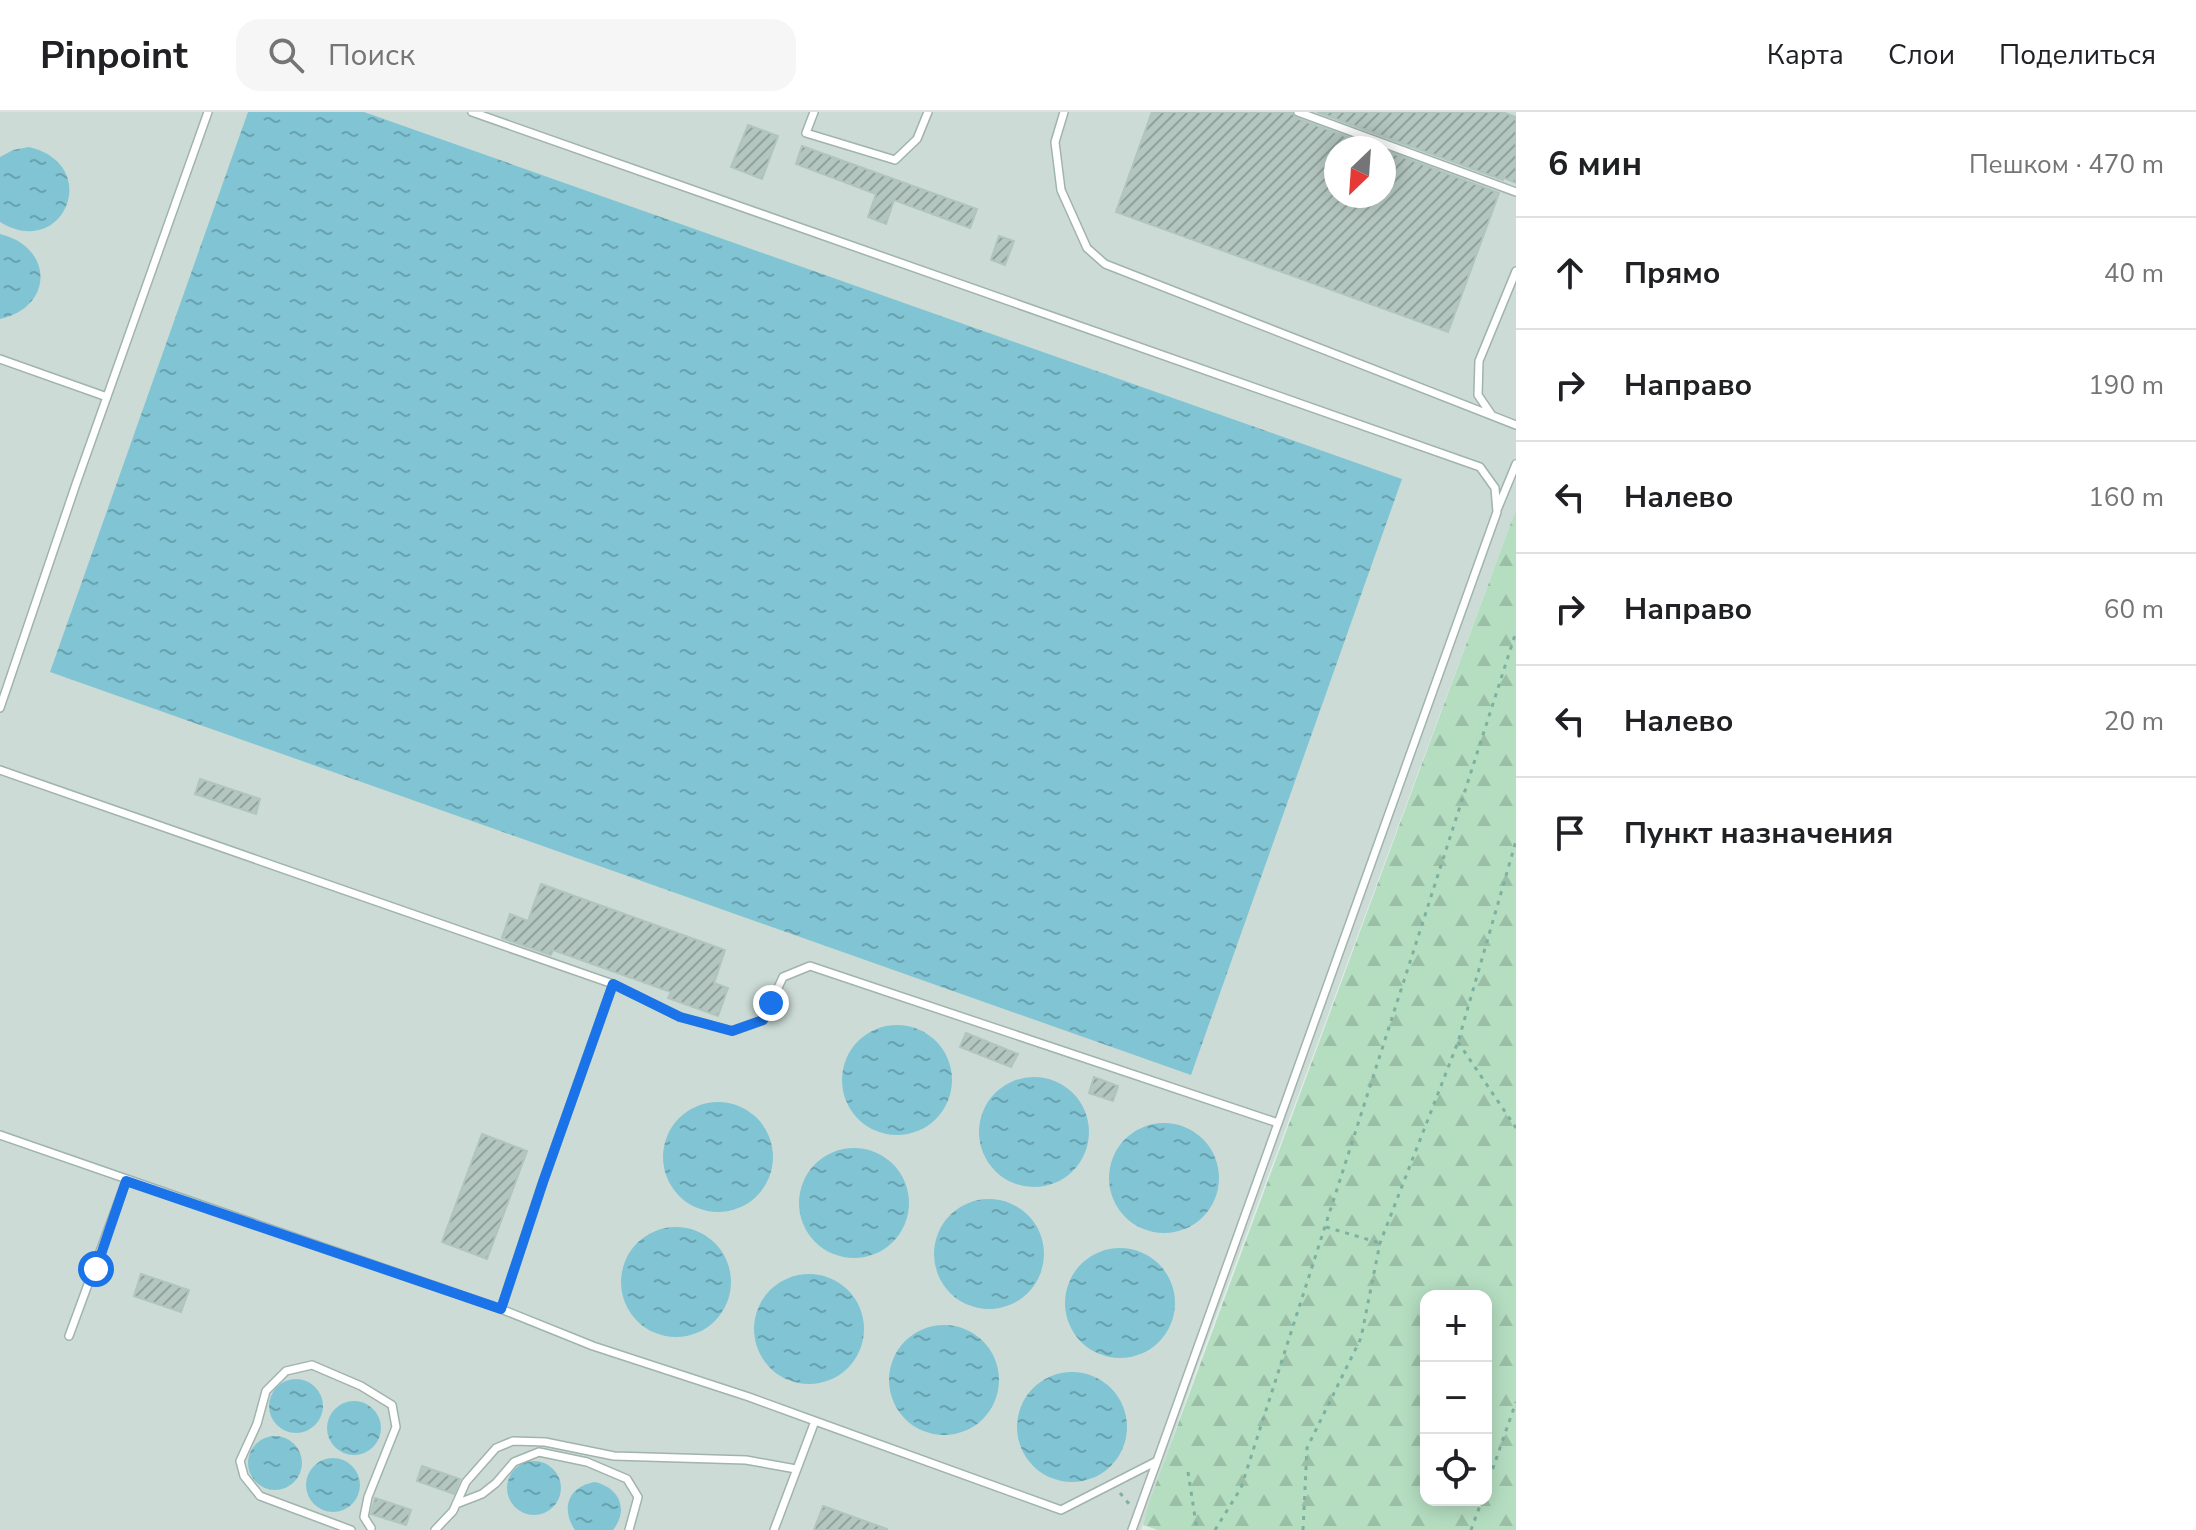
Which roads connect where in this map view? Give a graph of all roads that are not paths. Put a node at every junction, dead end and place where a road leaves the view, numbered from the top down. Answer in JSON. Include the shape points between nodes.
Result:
{"nodes":[{"id":1,"x":208,"y":112,"type":"edge"},
{"id":2,"x":472,"y":112,"type":"edge"},
{"id":3,"x":814,"y":112,"type":"edge"},
{"id":4,"x":928,"y":112,"type":"edge"},
{"id":5,"x":1064,"y":112,"type":"edge"},
{"id":6,"x":1298,"y":112,"type":"edge"},
{"id":7,"x":1516,"y":192,"type":"edge"},
{"id":8,"x":1516,"y":271,"type":"edge"},
{"id":9,"x":0,"y":359,"type":"edge"},
{"id":10,"x":107,"y":397,"type":"junction"},
{"id":11,"x":1492,"y":416,"type":"junction"},
{"id":12,"x":1516,"y":425,"type":"edge"},
{"id":13,"x":1516,"y":464,"type":"edge"},
{"id":14,"x":1497,"y":512,"type":"junction"},
{"id":15,"x":0,"y":708,"type":"edge"},
{"id":16,"x":0,"y":770,"type":"edge"},
{"id":17,"x":613,"y":984,"type":"junction"},
{"id":18,"x":1278,"y":1123,"type":"junction"},
{"id":19,"x":0,"y":1135,"type":"edge"},
{"id":20,"x":126,"y":1181,"type":"junction"},
{"id":21,"x":501,"y":1309,"type":"junction"},
{"id":22,"x":69,"y":1336,"type":"dead end"},
{"id":23,"x":815,"y":1421,"type":"junction"},
{"id":24,"x":1157,"y":1461,"type":"junction"},
{"id":25,"x":796,"y":1469,"type":"junction"},
{"id":26,"x":456,"y":1504,"type":"junction"},
{"id":27,"x":371,"y":1529,"type":"edge"},
{"id":28,"x":438,"y":1529,"type":"edge"},
{"id":29,"x":351,"y":1530,"type":"edge"},
{"id":30,"x":629,"y":1530,"type":"edge"},
{"id":31,"x":774,"y":1530,"type":"edge"},
{"id":32,"x":1132,"y":1530,"type":"edge"}],
"edges":[{"from":1,"to":10,"type":"lane"},
{"from":2,"to":14,"type":"lane","via":[[1480,467],[1495,488]]},
{"from":3,"to":4,"type":"lane","via":[[806,133],[895,160],[917,139]]},
{"from":5,"to":11,"type":"lane","via":[[1055,142],[1061,190],[1087,248],[1105,264]]},
{"from":6,"to":7,"type":"lane"},
{"from":8,"to":11,"type":"lane","via":[[1479,361],[1478,395]]},
{"from":9,"to":10,"type":"lane"},
{"from":10,"to":15,"type":"lane"},
{"from":11,"to":12,"type":"lane"},
{"from":13,"to":14,"type":"lane"},
{"from":14,"to":18,"type":"lane"},
{"from":16,"to":17,"type":"lane"},
{"from":17,"to":18,"type":"lane","via":[[680,1017],[732,1031],[763,1020],[783,977],[810,966]]},
{"from":17,"to":21,"type":"lane"},
{"from":18,"to":24,"type":"lane"},
{"from":19,"to":20,"type":"lane"},
{"from":20,"to":21,"type":"lane"},
{"from":20,"to":22,"type":"lane"},
{"from":21,"to":23,"type":"lane"},
{"from":23,"to":24,"type":"lane","via":[[1061,1510]]},
{"from":23,"to":25,"type":"lane"},
{"from":24,"to":32,"type":"lane"},
{"from":25,"to":26,"type":"lane","via":[[746,1460],[614,1456],[513,1441],[496,1448],[466,1482]]},
{"from":25,"to":31,"type":"lane"},
{"from":26,"to":28,"type":"lane"},
{"from":26,"to":30,"type":"lane","via":[[482,1494],[514,1462],[539,1452],[587,1462],[627,1479],[638,1497]]},
{"from":27,"to":29,"type":"lane","via":[[364,1517],[396,1427],[392,1405],[312,1365],[286,1371],[266,1391],[240,1461],[244,1476],[260,1496]]}]}
